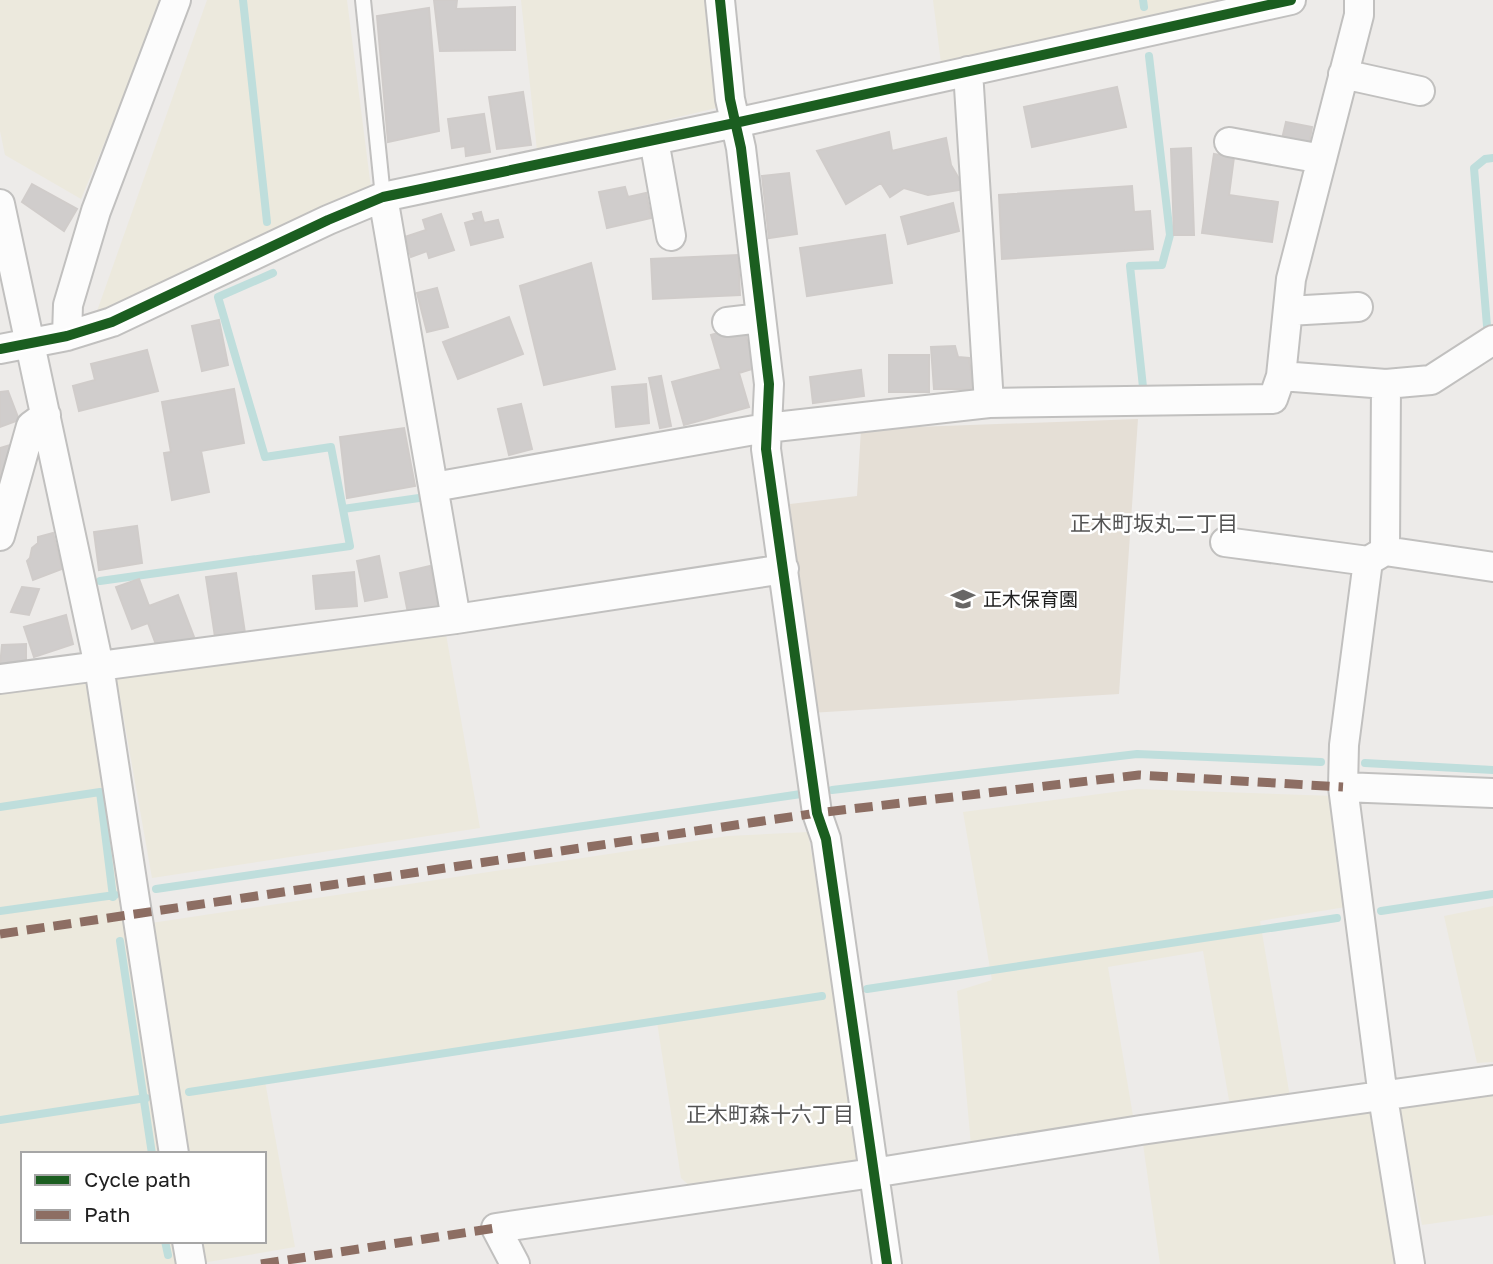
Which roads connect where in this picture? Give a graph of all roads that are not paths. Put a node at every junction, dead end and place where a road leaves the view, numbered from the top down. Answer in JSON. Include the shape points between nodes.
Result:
{"nodes":[{"id":1,"x":177,"y":0,"type":"edge"},
{"id":2,"x":363,"y":0,"type":"edge"},
{"id":3,"x":720,"y":0,"type":"edge"},
{"id":4,"x":1292,"y":0,"type":"edge"},
{"id":5,"x":1359,"y":0,"type":"edge"},
{"id":6,"x":968,"y":71,"type":"junction"},
{"id":7,"x":1343,"y":74,"type":"junction"},
{"id":8,"x":1420,"y":91,"type":"dead end"},
{"id":9,"x":736,"y":123,"type":"junction"},
{"id":10,"x":654,"y":141,"type":"junction"},
{"id":11,"x":1229,"y":142,"type":"dead end"},
{"id":12,"x":1322,"y":159,"type":"junction"},
{"id":13,"x":383,"y":197,"type":"junction"},
{"id":14,"x":0,"y":204,"type":"edge"},
{"id":15,"x":671,"y":236,"type":"dead end"},
{"id":16,"x":1358,"y":307,"type":"dead end"},
{"id":17,"x":1288,"y":311,"type":"junction"},
{"id":18,"x":761,"y":318,"type":"junction"},
{"id":19,"x":727,"y":322,"type":"dead end"},
{"id":20,"x":67,"y":336,"type":"junction"},
{"id":21,"x":1493,"y":340,"type":"edge"},
{"id":22,"x":29,"y":344,"type":"junction"},
{"id":23,"x":0,"y":349,"type":"edge"},
{"id":24,"x":1281,"y":376,"type":"junction"},
{"id":25,"x":1386,"y":384,"type":"junction"},
{"id":26,"x":989,"y":403,"type":"junction"},
{"id":27,"x":46,"y":415,"type":"junction"},
{"id":28,"x":766,"y":428,"type":"junction"},
{"id":29,"x":434,"y":486,"type":"junction"},
{"id":30,"x":0,"y":536,"type":"edge"},
{"id":31,"x":1224,"y":542,"type":"dead end"},
{"id":32,"x":1376,"y":556,"type":"junction"},
{"id":33,"x":1493,"y":566,"type":"edge"},
{"id":34,"x":784,"y":569,"type":"junction"},
{"id":35,"x":456,"y":619,"type":"junction"},
{"id":36,"x":99,"y":666,"type":"junction"},
{"id":37,"x":0,"y":679,"type":"edge"},
{"id":38,"x":1343,"y":787,"type":"junction"},
{"id":39,"x":1493,"y":793,"type":"edge"},
{"id":40,"x":1493,"y":1080,"type":"edge"},
{"id":41,"x":1383,"y":1097,"type":"junction"},
{"id":42,"x":174,"y":1152,"type":"edge"},
{"id":43,"x":873,"y":1174,"type":"junction"},
{"id":44,"x":187,"y":1243,"type":"edge"},
{"id":45,"x":191,"y":1264,"type":"edge"},
{"id":46,"x":516,"y":1264,"type":"edge"},
{"id":47,"x":887,"y":1264,"type":"edge"},
{"id":48,"x":1409,"y":1264,"type":"edge"}],
"edges":[{"from":1,"to":20,"type":"street","via":[[96,211],[68,305]]},
{"from":2,"to":13,"type":"lane"},
{"from":3,"to":9,"type":"street"},
{"from":4,"to":6,"type":"street"},
{"from":5,"to":7,"type":"street"},
{"from":6,"to":9,"type":"street"},
{"from":6,"to":26,"type":"street"},
{"from":7,"to":8,"type":"street"},
{"from":7,"to":12,"type":"street"},
{"from":9,"to":10,"type":"street"},
{"from":9,"to":18,"type":"street"},
{"from":10,"to":13,"type":"street"},
{"from":10,"to":15,"type":"street"},
{"from":11,"to":12,"type":"street"},
{"from":12,"to":17,"type":"street","via":[[1291,279]]},
{"from":13,"to":20,"type":"street","via":[[111,322]]},
{"from":13,"to":29,"type":"street"},
{"from":14,"to":22,"type":"street"},
{"from":16,"to":17,"type":"street"},
{"from":17,"to":24,"type":"street"},
{"from":18,"to":19,"type":"street"},
{"from":18,"to":28,"type":"street","via":[[769,384]]},
{"from":20,"to":22,"type":"street"},
{"from":21,"to":25,"type":"street","via":[[1431,380]]},
{"from":22,"to":23,"type":"street"},
{"from":22,"to":27,"type":"street"},
{"from":24,"to":25,"type":"street"},
{"from":24,"to":26,"type":"street","via":[[1273,399]]},
{"from":25,"to":32,"type":"street"},
{"from":26,"to":28,"type":"street"},
{"from":27,"to":30,"type":"street","via":[[31,426]]},
{"from":27,"to":36,"type":"street"},
{"from":28,"to":29,"type":"street"},
{"from":28,"to":34,"type":"street"},
{"from":29,"to":35,"type":"street"},
{"from":31,"to":32,"type":"street"},
{"from":32,"to":33,"type":"street"},
{"from":32,"to":38,"type":"street","via":[[1344,746]]},
{"from":34,"to":35,"type":"street"},
{"from":34,"to":43,"type":"street"},
{"from":35,"to":36,"type":"street"},
{"from":36,"to":37,"type":"street"},
{"from":36,"to":42,"type":"street"},
{"from":38,"to":39,"type":"street"},
{"from":38,"to":41,"type":"street"},
{"from":40,"to":41,"type":"street"},
{"from":41,"to":43,"type":"street"},
{"from":41,"to":48,"type":"street"},
{"from":43,"to":46,"type":"street","via":[[496,1227]]},
{"from":43,"to":47,"type":"street"},
{"from":44,"to":45,"type":"street"}]}
